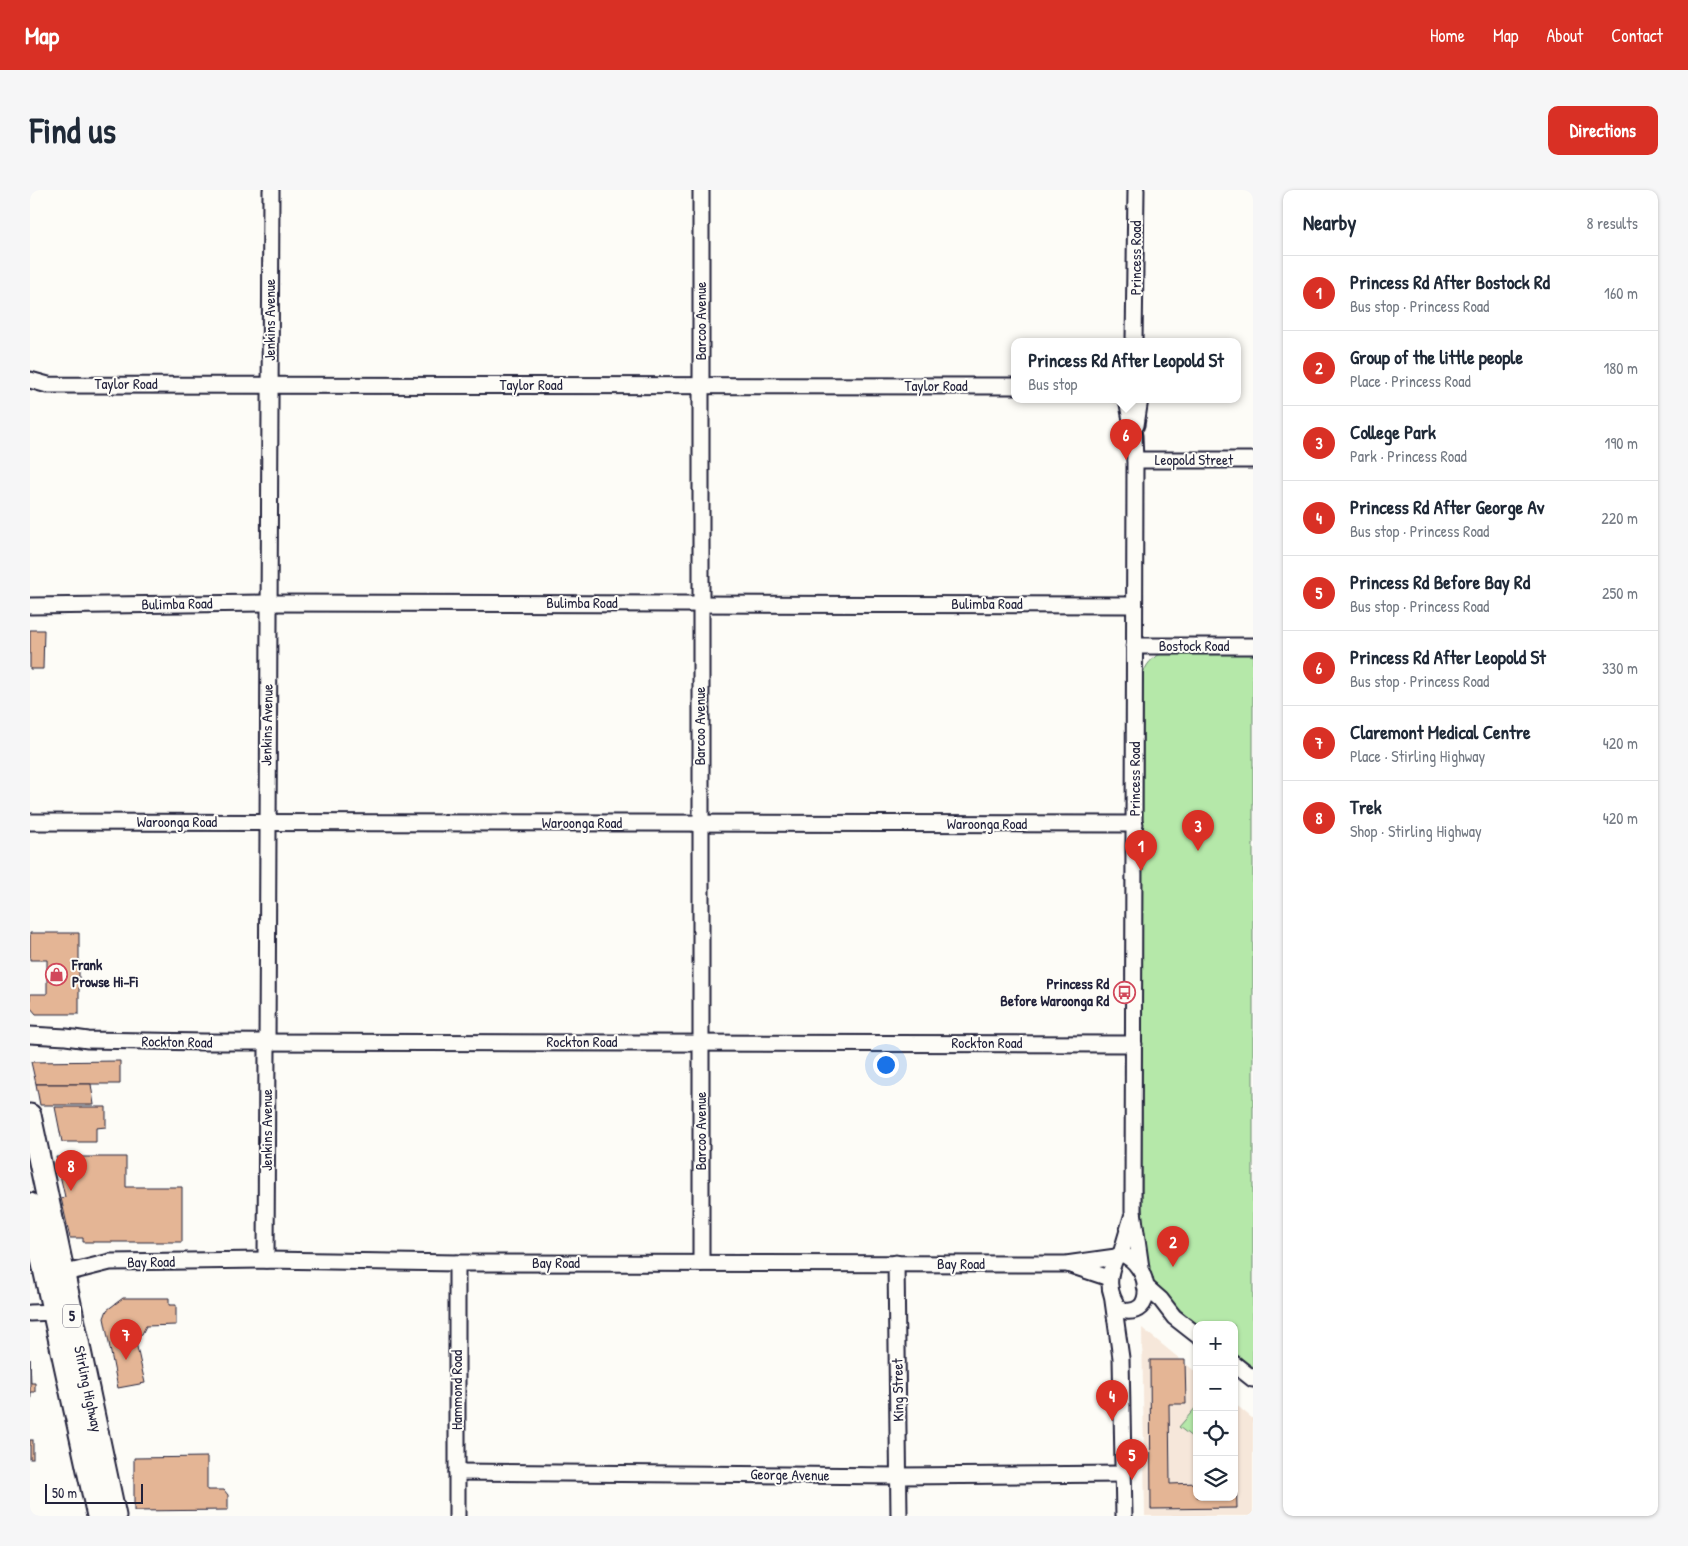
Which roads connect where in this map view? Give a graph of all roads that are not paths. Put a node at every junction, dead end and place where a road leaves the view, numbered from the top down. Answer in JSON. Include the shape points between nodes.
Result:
{"nodes":[{"id":1,"x":271,"y":190,"type":"edge"},
{"id":2,"x":701,"y":190,"type":"edge"},
{"id":3,"x":1136,"y":190,"type":"edge"},
{"id":4,"x":1136,"y":336,"type":"edge"},
{"id":5,"x":30,"y":380,"type":"edge"},
{"id":6,"x":48,"y":384,"type":"junction"},
{"id":7,"x":270,"y":384,"type":"junction"},
{"id":8,"x":702,"y":385,"type":"junction"},
{"id":9,"x":1011,"y":386,"type":"edge"},
{"id":10,"x":30,"y":390,"type":"edge"},
{"id":11,"x":1128,"y":403,"type":"edge"},
{"id":12,"x":1139,"y":403,"type":"edge"},
{"id":13,"x":1134,"y":436,"type":"junction"},
{"id":14,"x":1135,"y":460,"type":"junction"},
{"id":15,"x":1253,"y":460,"type":"edge"},
{"id":16,"x":268,"y":603,"type":"junction"},
{"id":17,"x":699,"y":603,"type":"junction"},
{"id":18,"x":1134,"y":605,"type":"junction"},
{"id":19,"x":30,"y":606,"type":"edge"},
{"id":20,"x":1134,"y":646,"type":"junction"},
{"id":21,"x":1253,"y":646,"type":"edge"},
{"id":22,"x":30,"y":822,"type":"edge"},
{"id":23,"x":266,"y":823,"type":"junction"},
{"id":24,"x":700,"y":824,"type":"junction"},
{"id":25,"x":1135,"y":824,"type":"junction"},
{"id":26,"x":30,"y":1035,"type":"edge"},
{"id":27,"x":267,"y":1042,"type":"junction"},
{"id":28,"x":700,"y":1043,"type":"junction"},
{"id":29,"x":1134,"y":1044,"type":"junction"},
{"id":30,"x":30,"y":1115,"type":"edge"},
{"id":31,"x":30,"y":1204,"type":"edge"},
{"id":32,"x":1133,"y":1211,"type":"junction"},
{"id":33,"x":1119,"y":1256,"type":"junction"},
{"id":34,"x":266,"y":1260,"type":"junction"},
{"id":35,"x":701,"y":1262,"type":"junction"},
{"id":36,"x":457,"y":1263,"type":"junction"},
{"id":37,"x":896,"y":1264,"type":"junction"},
{"id":38,"x":1066,"y":1264,"type":"junction"},
{"id":39,"x":1140,"y":1268,"type":"junction"},
{"id":40,"x":55,"y":1275,"type":"junction"},
{"id":41,"x":1109,"y":1278,"type":"junction"},
{"id":42,"x":1145,"y":1286,"type":"junction"},
{"id":43,"x":1113,"y":1301,"type":"junction"},
{"id":44,"x":1134,"y":1310,"type":"junction"},
{"id":45,"x":55,"y":1312,"type":"junction"},
{"id":46,"x":30,"y":1313,"type":"edge"},
{"id":47,"x":1174,"y":1317,"type":"junction"},
{"id":48,"x":1193,"y":1332,"type":"edge"},
{"id":49,"x":1121,"y":1358,"type":"junction"},
{"id":50,"x":1237,"y":1366,"type":"edge"},
{"id":51,"x":1253,"y":1379,"type":"edge"},
{"id":52,"x":457,"y":1472,"type":"junction"},
{"id":53,"x":1123,"y":1474,"type":"junction"},
{"id":54,"x":899,"y":1476,"type":"junction"},
{"id":55,"x":98,"y":1516,"type":"edge"},
{"id":56,"x":115,"y":1516,"type":"edge"},
{"id":57,"x":457,"y":1516,"type":"edge"},
{"id":58,"x":899,"y":1516,"type":"edge"},
{"id":59,"x":1124,"y":1516,"type":"edge"}],
"edges":[{"from":1,"to":7,"type":"street","name":"Jenkins Avenue"},
{"from":2,"to":8,"type":"street","name":"Barcoo Avenue"},
{"from":3,"to":4,"type":"street","name":"Princess Road"},
{"from":5,"to":6,"type":"street","name":"Taylor Road"},
{"from":6,"to":7,"type":"street","name":"Taylor Road"},
{"from":6,"to":10,"type":"street","name":"Taylor Road"},
{"from":7,"to":8,"type":"street","name":"Taylor Road"},
{"from":7,"to":16,"type":"street","name":"Jenkins Avenue"},
{"from":8,"to":9,"type":"street","name":"Taylor Road"},
{"from":8,"to":17,"type":"street","name":"Barcoo Avenue"},
{"from":11,"to":13,"type":"street","name":"Princess Road"},
{"from":12,"to":13,"type":"street","name":"Princess Road"},
{"from":13,"to":14,"type":"street","name":"Princess Road"},
{"from":14,"to":15,"type":"street","name":"Leopold Street"},
{"from":14,"to":18,"type":"street","name":"Princess Road"},
{"from":16,"to":17,"type":"street","name":"Bulimba Road"},
{"from":16,"to":19,"type":"street","name":"Bulimba Road"},
{"from":16,"to":23,"type":"street","name":"Jenkins Avenue"},
{"from":17,"to":18,"type":"street","name":"Bulimba Road"},
{"from":17,"to":24,"type":"street","name":"Barcoo Avenue"},
{"from":18,"to":20,"type":"street","name":"Princess Road"},
{"from":20,"to":21,"type":"street","name":"Bostock Road"},
{"from":20,"to":25,"type":"street","name":"Princess Road"},
{"from":22,"to":23,"type":"street","name":"Waroonga Road"},
{"from":23,"to":24,"type":"street","name":"Waroonga Road"},
{"from":23,"to":27,"type":"street","name":"Jenkins Avenue"},
{"from":24,"to":25,"type":"street","name":"Waroonga Road"},
{"from":24,"to":28,"type":"street","name":"Barcoo Avenue"},
{"from":25,"to":29,"type":"street","name":"Princess Road"},
{"from":26,"to":27,"type":"street","name":"Rockton Road","via":[[88,1040]]},
{"from":27,"to":28,"type":"street","name":"Rockton Road"},
{"from":27,"to":34,"type":"street","name":"Jenkins Avenue"},
{"from":28,"to":29,"type":"street","name":"Rockton Road"},
{"from":28,"to":35,"type":"street","name":"Barcoo Avenue"},
{"from":29,"to":32,"type":"street","name":"Princess Road"},
{"from":30,"to":40,"type":"highway","name":"Stirling Highway","number":"5"},
{"from":31,"to":40,"type":"highway","name":"Stirling Highway","number":"5"},
{"from":32,"to":33,"type":"street","name":"Princess Road"},
{"from":32,"to":39,"type":"street","name":"Princess Road"},
{"from":33,"to":38,"type":"street","name":"Bay Road"},
{"from":33,"to":39,"type":"street","via":[[1131,1257]]},
{"from":33,"to":41,"type":"street"},
{"from":34,"to":36,"type":"street","name":"Bay Road"},
{"from":34,"to":40,"type":"street","name":"Bay Road","via":[[110,1262]]},
{"from":35,"to":36,"type":"street","name":"Bay Road"},
{"from":35,"to":37,"type":"street","name":"Bay Road"},
{"from":36,"to":52,"type":"street","name":"Hammond Road"},
{"from":37,"to":38,"type":"street","name":"Bay Road"},
{"from":37,"to":54,"type":"street","name":"King Street"},
{"from":38,"to":41,"type":"street","name":"Bay Road"},
{"from":39,"to":42,"type":"street"},
{"from":40,"to":45,"type":"highway","name":"Stirling Highway","number":"5"},
{"from":40,"to":56,"type":"highway","name":"Stirling Highway","number":"5"},
{"from":41,"to":43,"type":"street"},
{"from":42,"to":44,"type":"street","via":[[1145,1300]]},
{"from":42,"to":47,"type":"street"},
{"from":43,"to":44,"type":"street","via":[[1120,1310]]},
{"from":43,"to":49,"type":"street"},
{"from":44,"to":47,"type":"street"},
{"from":44,"to":49,"type":"street"},
{"from":45,"to":46,"type":"street"},
{"from":45,"to":55,"type":"highway","name":"Stirling Highway","number":"5"},
{"from":47,"to":48,"type":"street"},
{"from":49,"to":53,"type":"street"},
{"from":50,"to":51,"type":"street"},
{"from":52,"to":54,"type":"street","name":"George Avenue"},
{"from":52,"to":57,"type":"street","name":"Hammond Road"},
{"from":53,"to":54,"type":"street","name":"George Avenue"},
{"from":53,"to":59,"type":"street"},
{"from":54,"to":58,"type":"street","name":"King Street"}]}
